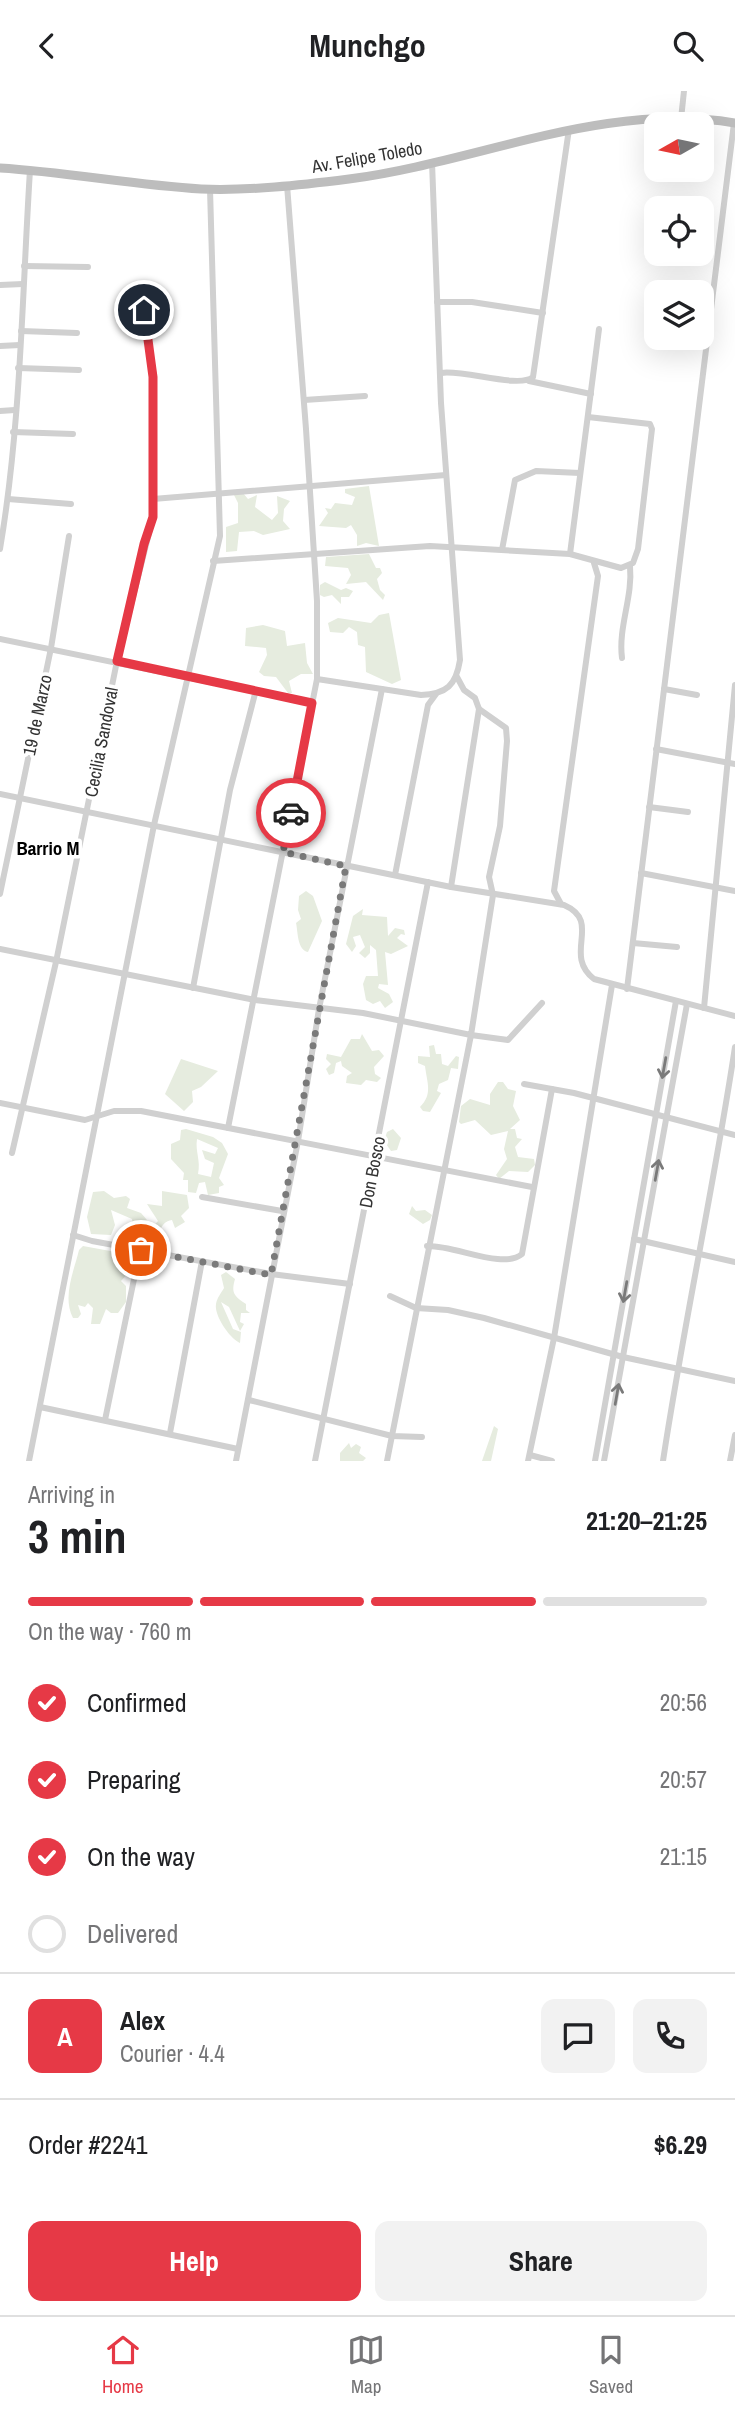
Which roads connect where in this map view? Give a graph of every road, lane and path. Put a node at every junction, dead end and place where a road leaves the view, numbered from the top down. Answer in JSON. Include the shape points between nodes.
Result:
{"nodes":[{"id":1,"x":684,"y":91,"type":"edge"},
{"id":2,"x":682,"y":112,"type":"edge"},
{"id":3,"x":644,"y":120,"type":"edge"},
{"id":4,"x":714,"y":121,"type":"edge"},
{"id":5,"x":734,"y":123,"type":"edge"},
{"id":6,"x":569,"y":129,"type":"junction"},
{"id":7,"x":432,"y":162,"type":"junction"},
{"id":8,"x":0,"y":169,"type":"edge"},
{"id":9,"x":30,"y":170,"type":"junction"},
{"id":10,"x":287,"y":185,"type":"junction"},
{"id":11,"x":210,"y":189,"type":"junction"},
{"id":12,"x":24,"y":265,"type":"junction"},
{"id":13,"x":88,"y":267,"type":"dead end"},
{"id":14,"x":23,"y":284,"type":"junction"},
{"id":15,"x":0,"y":285,"type":"edge"},
{"id":16,"x":147,"y":286,"type":"dead end"},
{"id":17,"x":437,"y":302,"type":"junction"},
{"id":18,"x":543,"y":313,"type":"junction"},
{"id":19,"x":599,"y":329,"type":"dead end"},
{"id":20,"x":21,"y":331,"type":"junction"},
{"id":21,"x":77,"y":333,"type":"dead end"},
{"id":22,"x":20,"y":345,"type":"junction"},
{"id":23,"x":0,"y":346,"type":"edge"},
{"id":24,"x":18,"y":368,"type":"junction"},
{"id":25,"x":79,"y":370,"type":"dead end"},
{"id":26,"x":441,"y":373,"type":"junction"},
{"id":27,"x":529,"y":381,"type":"junction"},
{"id":28,"x":590,"y":394,"type":"junction"},
{"id":29,"x":365,"y":396,"type":"dead end"},
{"id":30,"x":304,"y":400,"type":"junction"},
{"id":31,"x":15,"y":410,"type":"junction"},
{"id":32,"x":0,"y":411,"type":"edge"},
{"id":33,"x":588,"y":417,"type":"junction"},
{"id":34,"x":13,"y":432,"type":"junction"},
{"id":35,"x":73,"y":434,"type":"dead end"},
{"id":36,"x":10,"y":469,"type":"junction"},
{"id":37,"x":0,"y":470,"type":"edge"},
{"id":38,"x":580,"y":473,"type":"junction"},
{"id":39,"x":446,"y":475,"type":"junction"},
{"id":40,"x":309,"y":487,"type":"junction"},
{"id":41,"x":218,"y":494,"type":"junction"},
{"id":42,"x":8,"y":499,"type":"junction"},
{"id":43,"x":153,"y":499,"type":"junction"},
{"id":44,"x":71,"y":503,"type":"dead end"},
{"id":45,"x":2,"y":530,"type":"edge"},
{"id":46,"x":69,"y":535,"type":"dead end"},
{"id":47,"x":449,"y":546,"type":"junction"},
{"id":48,"x":0,"y":549,"type":"edge"},
{"id":49,"x":502,"y":549,"type":"junction"},
{"id":50,"x":313,"y":554,"type":"junction"},
{"id":51,"x":570,"y":554,"type":"junction"},
{"id":52,"x":213,"y":561,"type":"junction"},
{"id":53,"x":594,"y":563,"type":"junction"},
{"id":54,"x":606,"y":566,"type":"junction"},
{"id":55,"x":630,"y":566,"type":"junction"},
{"id":56,"x":598,"y":576,"type":"junction"},
{"id":57,"x":0,"y":639,"type":"edge"},
{"id":58,"x":51,"y":649,"type":"junction"},
{"id":59,"x":622,"y":658,"type":"dead end"},
{"id":60,"x":117,"y":661,"type":"junction"},
{"id":61,"x":186,"y":675,"type":"junction"},
{"id":62,"x":457,"y":677,"type":"junction"},
{"id":63,"x":317,"y":679,"type":"junction"},
{"id":64,"x":735,"y":685,"type":"edge"},
{"id":65,"x":382,"y":689,"type":"junction"},
{"id":66,"x":664,"y":689,"type":"junction"},
{"id":67,"x":256,"y":690,"type":"junction"},
{"id":68,"x":436,"y":694,"type":"junction"},
{"id":69,"x":698,"y":695,"type":"dead end"},
{"id":70,"x":312,"y":703,"type":"junction"},
{"id":71,"x":478,"y":709,"type":"junction"},
{"id":72,"x":656,"y":749,"type":"junction"},
{"id":73,"x":731,"y":764,"type":"edge"},
{"id":74,"x":0,"y":794,"type":"edge"},
{"id":75,"x":20,"y":797,"type":"junction"},
{"id":76,"x":649,"y":807,"type":"junction"},
{"id":77,"x":87,"y":811,"type":"junction"},
{"id":78,"x":688,"y":812,"type":"dead end"},
{"id":79,"x":154,"y":825,"type":"junction"},
{"id":80,"x":220,"y":840,"type":"junction"},
{"id":81,"x":283,"y":852,"type":"junction"},
{"id":82,"x":346,"y":866,"type":"junction"},
{"id":83,"x":641,"y":873,"type":"junction"},
{"id":84,"x":2,"y":874,"type":"edge"},
{"id":85,"x":395,"y":875,"type":"junction"},
{"id":86,"x":428,"y":882,"type":"junction"},
{"id":87,"x":451,"y":887,"type":"junction"},
{"id":88,"x":714,"y":887,"type":"junction"},
{"id":89,"x":554,"y":891,"type":"junction"},
{"id":90,"x":735,"y":891,"type":"edge"},
{"id":91,"x":0,"y":894,"type":"edge"},
{"id":92,"x":493,"y":895,"type":"junction"},
{"id":93,"x":541,"y":900,"type":"junction"},
{"id":94,"x":561,"y":904,"type":"junction"},
{"id":95,"x":633,"y":943,"type":"junction"},
{"id":96,"x":677,"y":947,"type":"dead end"},
{"id":97,"x":0,"y":949,"type":"edge"},
{"id":98,"x":56,"y":962,"type":"junction"},
{"id":99,"x":124,"y":974,"type":"junction"},
{"id":100,"x":612,"y":985,"type":"junction"},
{"id":101,"x":193,"y":988,"type":"junction"},
{"id":102,"x":627,"y":989,"type":"junction"},
{"id":103,"x":255,"y":1000,"type":"junction"},
{"id":104,"x":676,"y":1001,"type":"junction"},
{"id":105,"x":542,"y":1003,"type":"dead end"},
{"id":106,"x":687,"y":1004,"type":"junction"},
{"id":107,"x":704,"y":1008,"type":"junction"},
{"id":108,"x":319,"y":1009,"type":"junction"},
{"id":109,"x":735,"y":1016,"type":"edge"},
{"id":110,"x":401,"y":1020,"type":"junction"},
{"id":111,"x":471,"y":1035,"type":"junction"},
{"id":112,"x":735,"y":1047,"type":"edge"},
{"id":113,"x":524,"y":1084,"type":"dead end"},
{"id":114,"x":552,"y":1089,"type":"junction"},
{"id":115,"x":593,"y":1100,"type":"junction"},
{"id":116,"x":0,"y":1103,"type":"edge"},
{"id":117,"x":21,"y":1106,"type":"junction"},
{"id":118,"x":96,"y":1117,"type":"junction"},
{"id":119,"x":656,"y":1117,"type":"junction"},
{"id":120,"x":666,"y":1119,"type":"junction"},
{"id":121,"x":228,"y":1128,"type":"junction"},
{"id":122,"x":722,"y":1132,"type":"junction"},
{"id":123,"x":735,"y":1135,"type":"edge"},
{"id":124,"x":298,"y":1141,"type":"junction"},
{"id":125,"x":12,"y":1153,"type":"dead end"},
{"id":126,"x":375,"y":1158,"type":"junction"},
{"id":127,"x":442,"y":1172,"type":"junction"},
{"id":128,"x":532,"y":1187,"type":"junction"},
{"id":129,"x":202,"y":1197,"type":"dead end"},
{"id":130,"x":282,"y":1211,"type":"junction"},
{"id":131,"x":74,"y":1235,"type":"junction"},
{"id":132,"x":634,"y":1239,"type":"junction"},
{"id":133,"x":645,"y":1241,"type":"junction"},
{"id":134,"x":428,"y":1247,"type":"junction"},
{"id":135,"x":141,"y":1250,"type":"junction"},
{"id":136,"x":700,"y":1254,"type":"junction"},
{"id":137,"x":202,"y":1261,"type":"junction"},
{"id":138,"x":735,"y":1262,"type":"edge"},
{"id":139,"x":271,"y":1275,"type":"junction"},
{"id":140,"x":350,"y":1284,"type":"junction"},
{"id":141,"x":390,"y":1296,"type":"dead end"},
{"id":142,"x":416,"y":1308,"type":"junction"},
{"id":143,"x":554,"y":1338,"type":"junction"},
{"id":144,"x":614,"y":1355,"type":"junction"},
{"id":145,"x":623,"y":1357,"type":"junction"},
{"id":146,"x":677,"y":1368,"type":"junction"},
{"id":147,"x":735,"y":1381,"type":"edge"},
{"id":148,"x":249,"y":1400,"type":"junction"},
{"id":149,"x":40,"y":1407,"type":"junction"},
{"id":150,"x":324,"y":1416,"type":"junction"},
{"id":151,"x":104,"y":1420,"type":"junction"},
{"id":152,"x":170,"y":1433,"type":"junction"},
{"id":153,"x":735,"y":1434,"type":"edge"},
{"id":154,"x":391,"y":1436,"type":"junction"},
{"id":155,"x":422,"y":1437,"type":"dead end"},
{"id":156,"x":238,"y":1449,"type":"junction"},
{"id":157,"x":529,"y":1458,"type":"edge"},
{"id":158,"x":29,"y":1461,"type":"edge"},
{"id":159,"x":236,"y":1461,"type":"edge"},
{"id":160,"x":315,"y":1461,"type":"edge"},
{"id":161,"x":387,"y":1461,"type":"edge"},
{"id":162,"x":552,"y":1461,"type":"edge"},
{"id":163,"x":595,"y":1461,"type":"edge"},
{"id":164,"x":604,"y":1461,"type":"edge"},
{"id":165,"x":663,"y":1461,"type":"edge"},
{"id":166,"x":730,"y":1461,"type":"edge"}],
"edges":[{"from":1,"to":2,"type":"street"},
{"from":3,"to":6,"type":"main road","name":"Av. Felipe Toledo"},
{"from":4,"to":5,"type":"main road","name":"Av. Felipe Toledo"},
{"from":5,"to":66,"type":"street"},
{"from":6,"to":7,"type":"main road","name":"Av. Felipe Toledo"},
{"from":6,"to":18,"type":"street"},
{"from":7,"to":10,"type":"main road","name":"Av. Felipe Toledo","via":[[362,177]]},
{"from":7,"to":17,"type":"street"},
{"from":8,"to":9,"type":"main road","name":"Av. Felipe Toledo"},
{"from":9,"to":11,"type":"main road","name":"Av. Felipe Toledo"},
{"from":9,"to":12,"type":"street"},
{"from":10,"to":11,"type":"main road","name":"Av. Felipe Toledo"},
{"from":10,"to":30,"type":"street"},
{"from":11,"to":41,"type":"street"},
{"from":12,"to":13,"type":"street"},
{"from":12,"to":14,"type":"street"},
{"from":14,"to":15,"type":"street"},
{"from":14,"to":20,"type":"street"},
{"from":16,"to":43,"type":"street","name":"Cecilia Sandoval","via":[[144,310],[153,377]]},
{"from":17,"to":18,"type":"street","via":[[472,302]]},
{"from":17,"to":26,"type":"street"},
{"from":18,"to":27,"type":"street"},
{"from":19,"to":28,"type":"street"},
{"from":20,"to":21,"type":"street"},
{"from":20,"to":22,"type":"street"},
{"from":22,"to":23,"type":"street"},
{"from":22,"to":24,"type":"street"},
{"from":24,"to":25,"type":"street"},
{"from":24,"to":31,"type":"street"},
{"from":26,"to":27,"type":"street"},
{"from":26,"to":39,"type":"street"},
{"from":27,"to":28,"type":"street"},
{"from":28,"to":33,"type":"street"},
{"from":29,"to":30,"type":"street"},
{"from":30,"to":40,"type":"street"},
{"from":31,"to":32,"type":"street"},
{"from":31,"to":34,"type":"street"},
{"from":33,"to":38,"type":"street"},
{"from":33,"to":55,"type":"street","via":[[650,424],[652,429],[638,549]]},
{"from":34,"to":35,"type":"street"},
{"from":34,"to":36,"type":"street"},
{"from":36,"to":37,"type":"street"},
{"from":36,"to":42,"type":"street"},
{"from":38,"to":49,"type":"street","via":[[536,471],[515,480]]},
{"from":38,"to":51,"type":"street"},
{"from":39,"to":40,"type":"street"},
{"from":39,"to":47,"type":"street"},
{"from":40,"to":41,"type":"street"},
{"from":40,"to":50,"type":"street"},
{"from":41,"to":43,"type":"street"},
{"from":41,"to":52,"type":"street","via":[[219,536]]},
{"from":42,"to":44,"type":"street"},
{"from":42,"to":45,"type":"street"},
{"from":43,"to":60,"type":"street","name":"Cecilia Sandoval","via":[[153,517]]},
{"from":45,"to":48,"type":"street"},
{"from":46,"to":58,"type":"street","name":"19 de Marzo"},
{"from":47,"to":49,"type":"street"},
{"from":47,"to":50,"type":"street"},
{"from":47,"to":62,"type":"street","via":[[460,660]]},
{"from":49,"to":51,"type":"street"},
{"from":50,"to":52,"type":"street"},
{"from":50,"to":63,"type":"street"},
{"from":51,"to":53,"type":"street"},
{"from":52,"to":61,"type":"street"},
{"from":53,"to":54,"type":"street"},
{"from":53,"to":56,"type":"street"},
{"from":54,"to":55,"type":"street"},
{"from":54,"to":56,"type":"street"},
{"from":55,"to":59,"type":"street"},
{"from":56,"to":89,"type":"street"},
{"from":57,"to":58,"type":"street"},
{"from":58,"to":60,"type":"street"},
{"from":58,"to":75,"type":"street","name":"19 de Marzo"},
{"from":60,"to":61,"type":"street"},
{"from":60,"to":77,"type":"street","name":"Cecilia Sandoval"},
{"from":61,"to":67,"type":"street"},
{"from":61,"to":79,"type":"street"},
{"from":62,"to":68,"type":"street","via":[[450,688]]},
{"from":62,"to":71,"type":"street","via":[[475,698]]},
{"from":63,"to":65,"type":"street"},
{"from":63,"to":70,"type":"street"},
{"from":64,"to":73,"type":"street"},
{"from":65,"to":68,"type":"street"},
{"from":65,"to":82,"type":"street"},
{"from":66,"to":69,"type":"street"},
{"from":66,"to":72,"type":"street"},
{"from":67,"to":70,"type":"street"},
{"from":67,"to":80,"type":"street"},
{"from":68,"to":85,"type":"street","via":[[428,705]]},
{"from":70,"to":81,"type":"street"},
{"from":71,"to":87,"type":"street"},
{"from":71,"to":92,"type":"street","via":[[506,729],[507,741],[500,826],[489,877]]},
{"from":72,"to":73,"type":"street"},
{"from":72,"to":76,"type":"street"},
{"from":73,"to":88,"type":"street"},
{"from":74,"to":75,"type":"street"},
{"from":75,"to":77,"type":"street"},
{"from":75,"to":84,"type":"street","name":"19 de Marzo"},
{"from":76,"to":78,"type":"street"},
{"from":76,"to":83,"type":"street"},
{"from":77,"to":79,"type":"street"},
{"from":77,"to":98,"type":"street","name":"Cecilia Sandoval"},
{"from":79,"to":80,"type":"street"},
{"from":79,"to":99,"type":"street"},
{"from":80,"to":81,"type":"street"},
{"from":80,"to":101,"type":"street"},
{"from":81,"to":82,"type":"street"},
{"from":81,"to":103,"type":"street"},
{"from":82,"to":85,"type":"street"},
{"from":82,"to":108,"type":"street"},
{"from":83,"to":88,"type":"street"},
{"from":83,"to":95,"type":"street"},
{"from":84,"to":91,"type":"street","name":"19 de Marzo"},
{"from":85,"to":86,"type":"street"},
{"from":86,"to":87,"type":"street"},
{"from":86,"to":110,"type":"street","name":"Don Bosco"},
{"from":87,"to":92,"type":"street"},
{"from":88,"to":90,"type":"street"},
{"from":88,"to":107,"type":"street"},
{"from":89,"to":93,"type":"street"},
{"from":89,"to":94,"type":"street"},
{"from":92,"to":93,"type":"street"},
{"from":92,"to":111,"type":"street"},
{"from":93,"to":94,"type":"street"},
{"from":94,"to":100,"type":"street","via":[[578,912],[583,920],[580,957],[587,973]]},
{"from":95,"to":96,"type":"street"},
{"from":95,"to":102,"type":"street"},
{"from":97,"to":98,"type":"street"},
{"from":98,"to":99,"type":"street"},
{"from":98,"to":117,"type":"street","name":"Cecilia Sandoval"},
{"from":99,"to":101,"type":"street"},
{"from":99,"to":118,"type":"street"},
{"from":100,"to":102,"type":"street"},
{"from":100,"to":115,"type":"street"},
{"from":101,"to":103,"type":"street"},
{"from":102,"to":104,"type":"street"},
{"from":103,"to":108,"type":"street"},
{"from":103,"to":121,"type":"street"},
{"from":104,"to":106,"type":"street"},
{"from":104,"to":119,"type":"street","one_way":true},
{"from":105,"to":111,"type":"street","via":[[508,1040]]},
{"from":106,"to":107,"type":"street"},
{"from":106,"to":120,"type":"street"},
{"from":107,"to":109,"type":"street"},
{"from":108,"to":110,"type":"street"},
{"from":108,"to":124,"type":"street"},
{"from":110,"to":111,"type":"street"},
{"from":110,"to":126,"type":"street","name":"Don Bosco"},
{"from":111,"to":127,"type":"street"},
{"from":112,"to":122,"type":"street"},
{"from":113,"to":114,"type":"street"},
{"from":114,"to":115,"type":"street"},
{"from":114,"to":128,"type":"street"},
{"from":115,"to":119,"type":"street"},
{"from":115,"to":143,"type":"street"},
{"from":116,"to":117,"type":"street"},
{"from":117,"to":118,"type":"street","via":[[85,1120]]},
{"from":117,"to":125,"type":"street","name":"Cecilia Sandoval"},
{"from":118,"to":121,"type":"street","via":[[114,1111],[141,1111]]},
{"from":118,"to":131,"type":"street"},
{"from":119,"to":120,"type":"street"},
{"from":119,"to":132,"type":"street"},
{"from":120,"to":122,"type":"street"},
{"from":133,"to":120,"type":"street","one_way":true},
{"from":121,"to":124,"type":"street"},
{"from":122,"to":123,"type":"street"},
{"from":122,"to":136,"type":"street"},
{"from":124,"to":126,"type":"street"},
{"from":124,"to":130,"type":"street"},
{"from":126,"to":127,"type":"street"},
{"from":126,"to":140,"type":"street","name":"Don Bosco"},
{"from":127,"to":128,"type":"street"},
{"from":127,"to":134,"type":"street"},
{"from":128,"to":134,"type":"street","via":[[522,1254],[514,1260],[497,1260],[445,1245]]},
{"from":129,"to":130,"type":"street"},
{"from":130,"to":139,"type":"street"},
{"from":131,"to":135,"type":"street"},
{"from":131,"to":149,"type":"street"},
{"from":132,"to":133,"type":"street"},
{"from":132,"to":144,"type":"street","one_way":true},
{"from":133,"to":136,"type":"street"},
{"from":133,"to":145,"type":"street"},
{"from":134,"to":142,"type":"street"},
{"from":135,"to":137,"type":"street"},
{"from":135,"to":151,"type":"street"},
{"from":136,"to":138,"type":"street"},
{"from":136,"to":146,"type":"street"},
{"from":137,"to":139,"type":"street"},
{"from":137,"to":152,"type":"street"},
{"from":139,"to":140,"type":"street"},
{"from":139,"to":148,"type":"street"},
{"from":140,"to":150,"type":"street","name":"Don Bosco"},
{"from":141,"to":142,"type":"street"},
{"from":142,"to":143,"type":"street","via":[[448,1310]]},
{"from":142,"to":154,"type":"street"},
{"from":143,"to":144,"type":"street"},
{"from":143,"to":157,"type":"street"},
{"from":144,"to":145,"type":"street"},
{"from":144,"to":163,"type":"street"},
{"from":145,"to":146,"type":"street"},
{"from":164,"to":145,"type":"street","one_way":true},
{"from":146,"to":147,"type":"street"},
{"from":146,"to":165,"type":"street"},
{"from":148,"to":150,"type":"street"},
{"from":148,"to":156,"type":"street"},
{"from":149,"to":151,"type":"street"},
{"from":149,"to":158,"type":"street"},
{"from":150,"to":154,"type":"street"},
{"from":150,"to":160,"type":"street","name":"Don Bosco"},
{"from":151,"to":152,"type":"street"},
{"from":152,"to":156,"type":"street"},
{"from":153,"to":166,"type":"street"},
{"from":154,"to":155,"type":"street"},
{"from":154,"to":161,"type":"street"},
{"from":156,"to":159,"type":"street"},
{"from":157,"to":162,"type":"street"}]}
